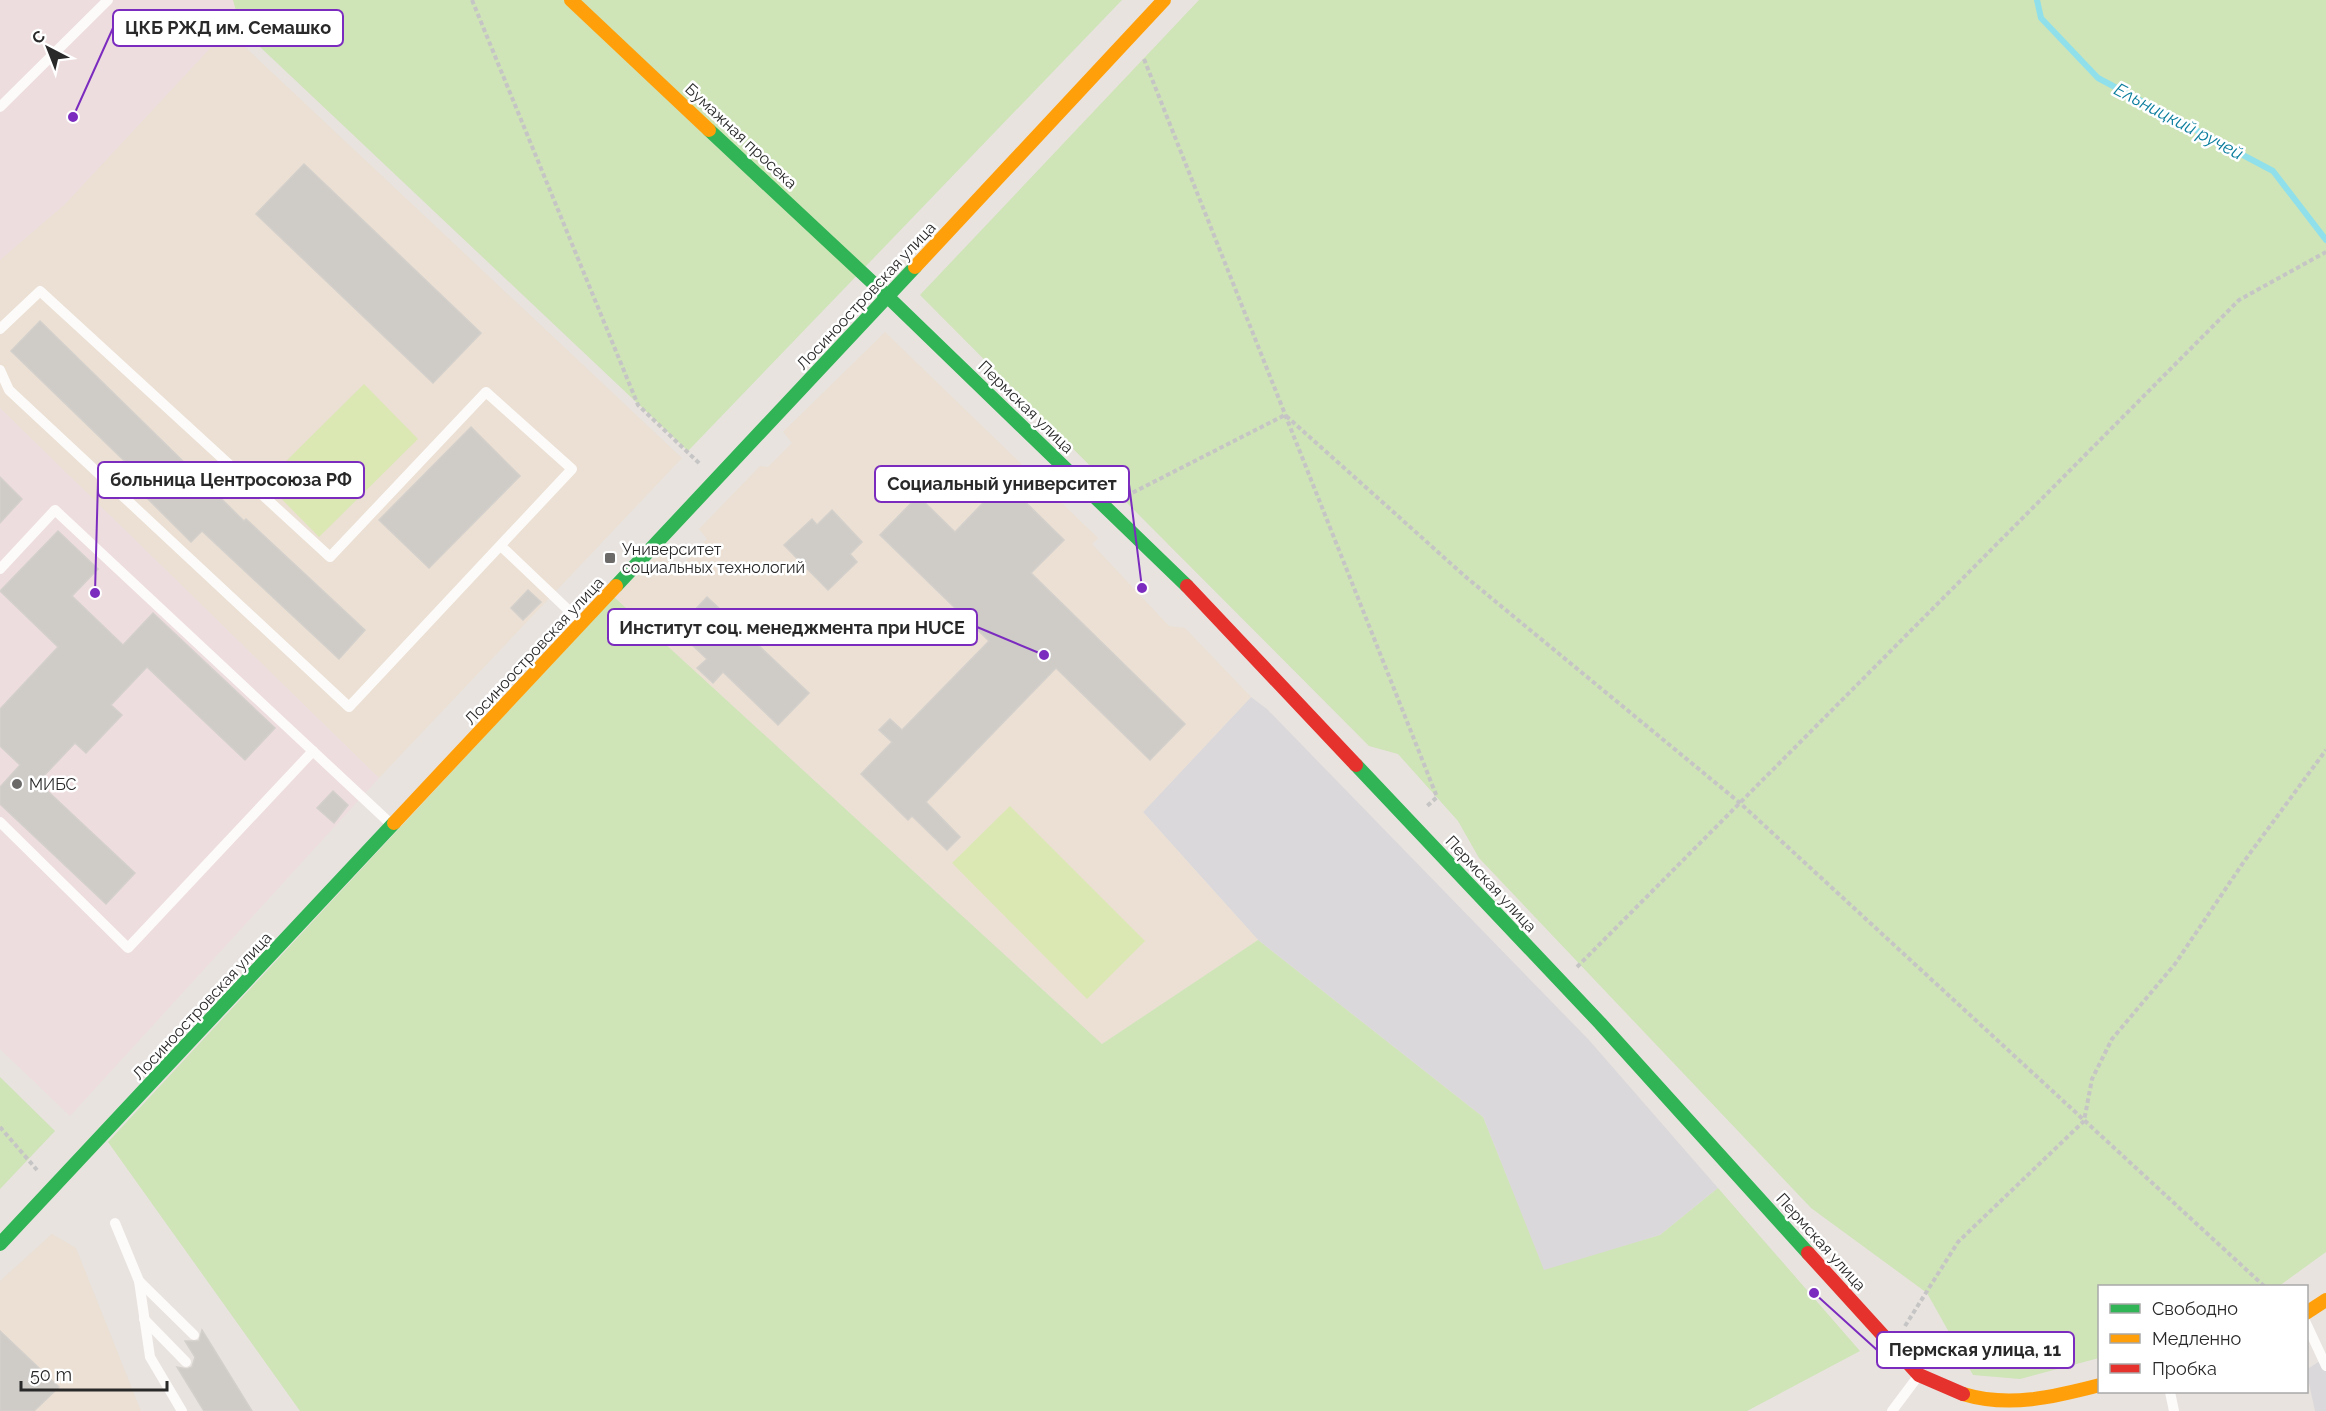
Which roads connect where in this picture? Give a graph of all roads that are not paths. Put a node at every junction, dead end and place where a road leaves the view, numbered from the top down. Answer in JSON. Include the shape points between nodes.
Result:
{"nodes":[{"id":1,"x":108,"y":0,"type":"edge"},
{"id":2,"x":571,"y":0,"type":"edge"},
{"id":3,"x":1164,"y":0,"type":"edge"},
{"id":4,"x":0,"y":107,"type":"edge"},
{"id":5,"x":888,"y":297,"type":"junction"},
{"id":6,"x":0,"y":329,"type":"edge"},
{"id":7,"x":0,"y":370,"type":"edge"},
{"id":8,"x":501,"y":546,"type":"junction"},
{"id":9,"x":0,"y":569,"type":"edge"},
{"id":10,"x":583,"y":624,"type":"junction"},
{"id":11,"x":313,"y":751,"type":"junction"},
{"id":12,"x":0,"y":822,"type":"edge"},
{"id":13,"x":393,"y":826,"type":"junction"},
{"id":14,"x":115,"y":1223,"type":"dead end"},
{"id":15,"x":0,"y":1244,"type":"edge"},
{"id":16,"x":139,"y":1281,"type":"junction"},
{"id":17,"x":2326,"y":1300,"type":"edge"},
{"id":18,"x":2308,"y":1311,"type":"edge"},
{"id":19,"x":144,"y":1319,"type":"junction"},
{"id":20,"x":2308,"y":1325,"type":"edge"},
{"id":21,"x":194,"y":1335,"type":"dead end"},
{"id":22,"x":186,"y":1362,"type":"dead end"},
{"id":23,"x":2326,"y":1366,"type":"edge"},
{"id":24,"x":1919,"y":1375,"type":"junction"},
{"id":25,"x":2098,"y":1386,"type":"edge"},
{"id":26,"x":2170,"y":1393,"type":"edge"},
{"id":27,"x":2032,"y":1408,"type":"edge"},
{"id":28,"x":182,"y":1411,"type":"edge"},
{"id":29,"x":1892,"y":1411,"type":"edge"},
{"id":30,"x":2174,"y":1411,"type":"edge"}],
"edges":[{"from":1,"to":4,"type":"lane"},
{"from":2,"to":5,"type":"street","name":"Бумажная просека"},
{"from":3,"to":5,"type":"street","name":"Лосиноостровская улица"},
{"from":5,"to":10,"type":"street","name":"Лосиноостровская улица"},
{"from":5,"to":24,"type":"street","name":"Пермская улица","via":[[1174,573],[1560,981]]},
{"from":6,"to":8,"type":"lane","via":[[40,291],[330,557],[486,392],[572,469]]},
{"from":7,"to":8,"type":"lane","via":[[9,390],[349,707]]},
{"from":8,"to":10,"type":"lane"},
{"from":9,"to":11,"type":"lane","via":[[56,510]]},
{"from":10,"to":13,"type":"street","name":"Лосиноостровская улица"},
{"from":11,"to":12,"type":"lane","via":[[128,948]]},
{"from":11,"to":13,"type":"lane"},
{"from":13,"to":15,"type":"street","name":"Лосиноостровская улица"},
{"from":14,"to":16,"type":"lane"},
{"from":16,"to":19,"type":"lane"},
{"from":16,"to":21,"type":"lane"},
{"from":17,"to":18,"type":"street"},
{"from":19,"to":22,"type":"lane"},
{"from":19,"to":28,"type":"lane","via":[[150,1357]]},
{"from":20,"to":23,"type":"lane"},
{"from":24,"to":27,"type":"street","name":"Пермская улица","via":[[1943,1391],[1982,1404]]},
{"from":24,"to":29,"type":"lane"},
{"from":25,"to":27,"type":"street","name":"Пермская улица"},
{"from":26,"to":30,"type":"lane"}]}
